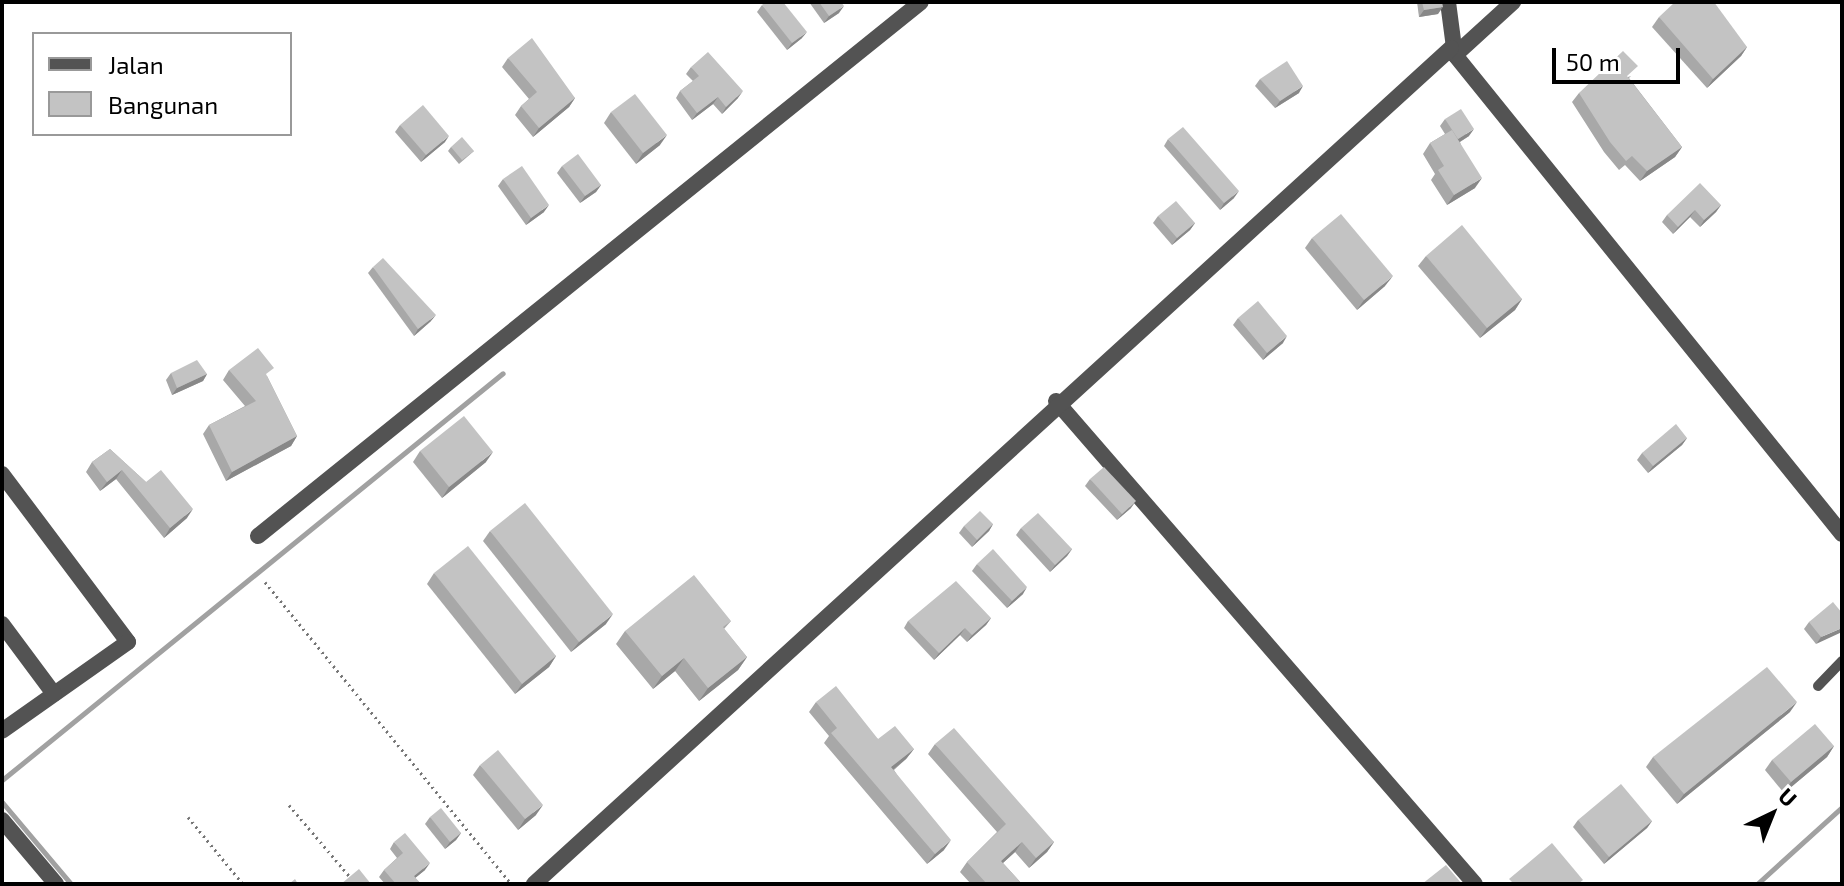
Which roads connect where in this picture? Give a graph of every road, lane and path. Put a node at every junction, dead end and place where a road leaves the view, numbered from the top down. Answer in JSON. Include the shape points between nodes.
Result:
{"nodes":[{"id":1,"x":921,"y":2,"type":"edge"},
{"id":2,"x":1448,"y":2,"type":"edge"},
{"id":3,"x":1513,"y":2,"type":"edge"},
{"id":4,"x":1453,"y":52,"type":"junction"},
{"id":5,"x":1056,"y":401,"type":"junction"},
{"id":6,"x":2,"y":474,"type":"edge"},
{"id":7,"x":1842,"y":534,"type":"edge"},
{"id":8,"x":258,"y":536,"type":"dead end"},
{"id":9,"x":265,"y":582,"type":"dead end"},
{"id":10,"x":2,"y":624,"type":"edge"},
{"id":11,"x":1842,"y":661,"type":"edge"},
{"id":12,"x":1818,"y":686,"type":"dead end"},
{"id":13,"x":54,"y":694,"type":"junction"},
{"id":14,"x":2,"y":731,"type":"edge"},
{"id":15,"x":289,"y":805,"type":"dead end"},
{"id":16,"x":188,"y":817,"type":"dead end"},
{"id":17,"x":2,"y":820,"type":"edge"},
{"id":18,"x":56,"y":884,"type":"edge"},
{"id":19,"x":243,"y":884,"type":"edge"},
{"id":20,"x":356,"y":884,"type":"edge"},
{"id":21,"x":511,"y":884,"type":"edge"},
{"id":22,"x":534,"y":884,"type":"edge"},
{"id":23,"x":1475,"y":884,"type":"edge"}],
"edges":[{"from":1,"to":8,"type":"street"},
{"from":2,"to":4,"type":"street"},
{"from":3,"to":4,"type":"street"},
{"from":4,"to":5,"type":"street"},
{"from":4,"to":7,"type":"street"},
{"from":5,"to":22,"type":"street"},
{"from":5,"to":23,"type":"street"},
{"from":6,"to":13,"type":"street","via":[[128,642]]},
{"from":9,"to":21,"type":"path"},
{"from":10,"to":13,"type":"street"},
{"from":11,"to":12,"type":"lane"},
{"from":13,"to":14,"type":"street"},
{"from":15,"to":20,"type":"path"},
{"from":16,"to":19,"type":"path"},
{"from":17,"to":18,"type":"street"}]}
